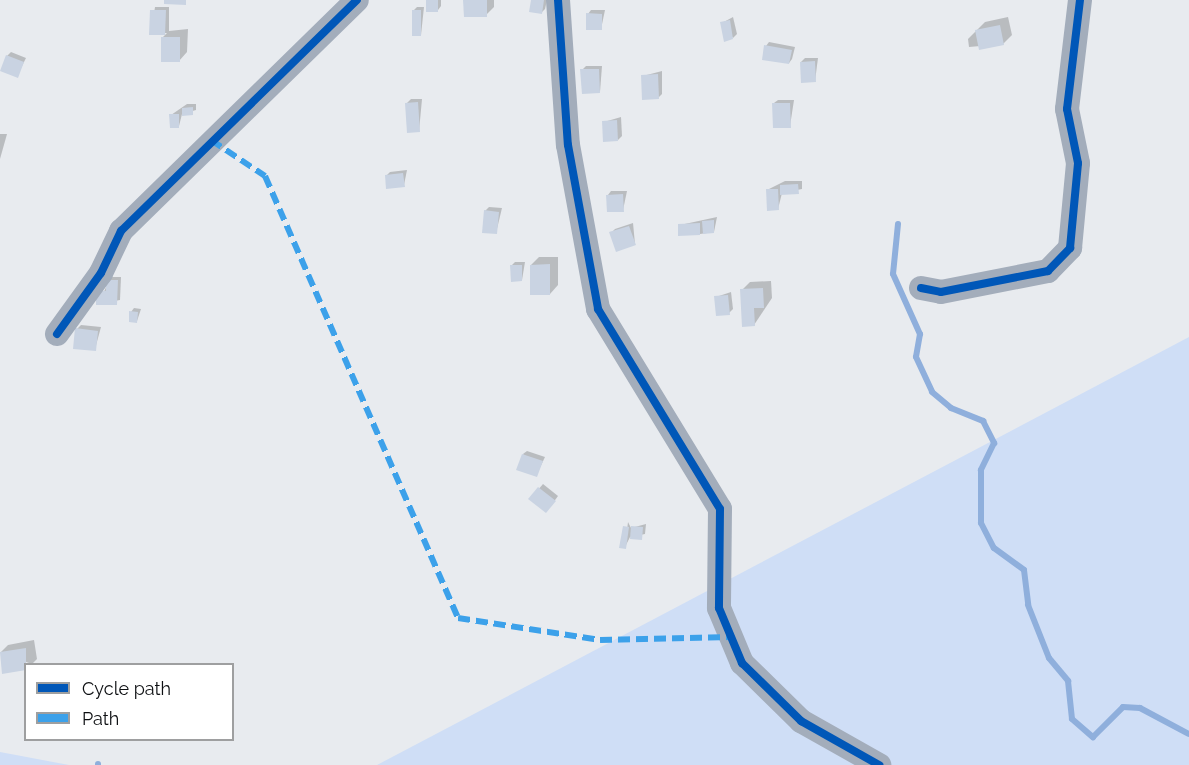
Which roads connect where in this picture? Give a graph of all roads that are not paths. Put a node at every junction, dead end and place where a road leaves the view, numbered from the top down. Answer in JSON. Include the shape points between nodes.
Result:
{"nodes":[{"id":1,"x":357,"y":0,"type":"edge"},
{"id":2,"x":558,"y":0,"type":"edge"},
{"id":3,"x":1080,"y":0,"type":"edge"},
{"id":4,"x":921,"y":288,"type":"dead end"},
{"id":5,"x":57,"y":334,"type":"dead end"},
{"id":6,"x":879,"y":765,"type":"edge"}],
"edges":[{"from":1,"to":5,"type":"street","via":[[121,231],[101,273]]},
{"from":2,"to":6,"type":"street","via":[[568,145],[598,309],[720,509],[719,608],[742,663],[801,720]]},
{"from":3,"to":4,"type":"street","via":[[1067,109],[1078,163],[1070,248],[1048,271],[941,292]]}]}
